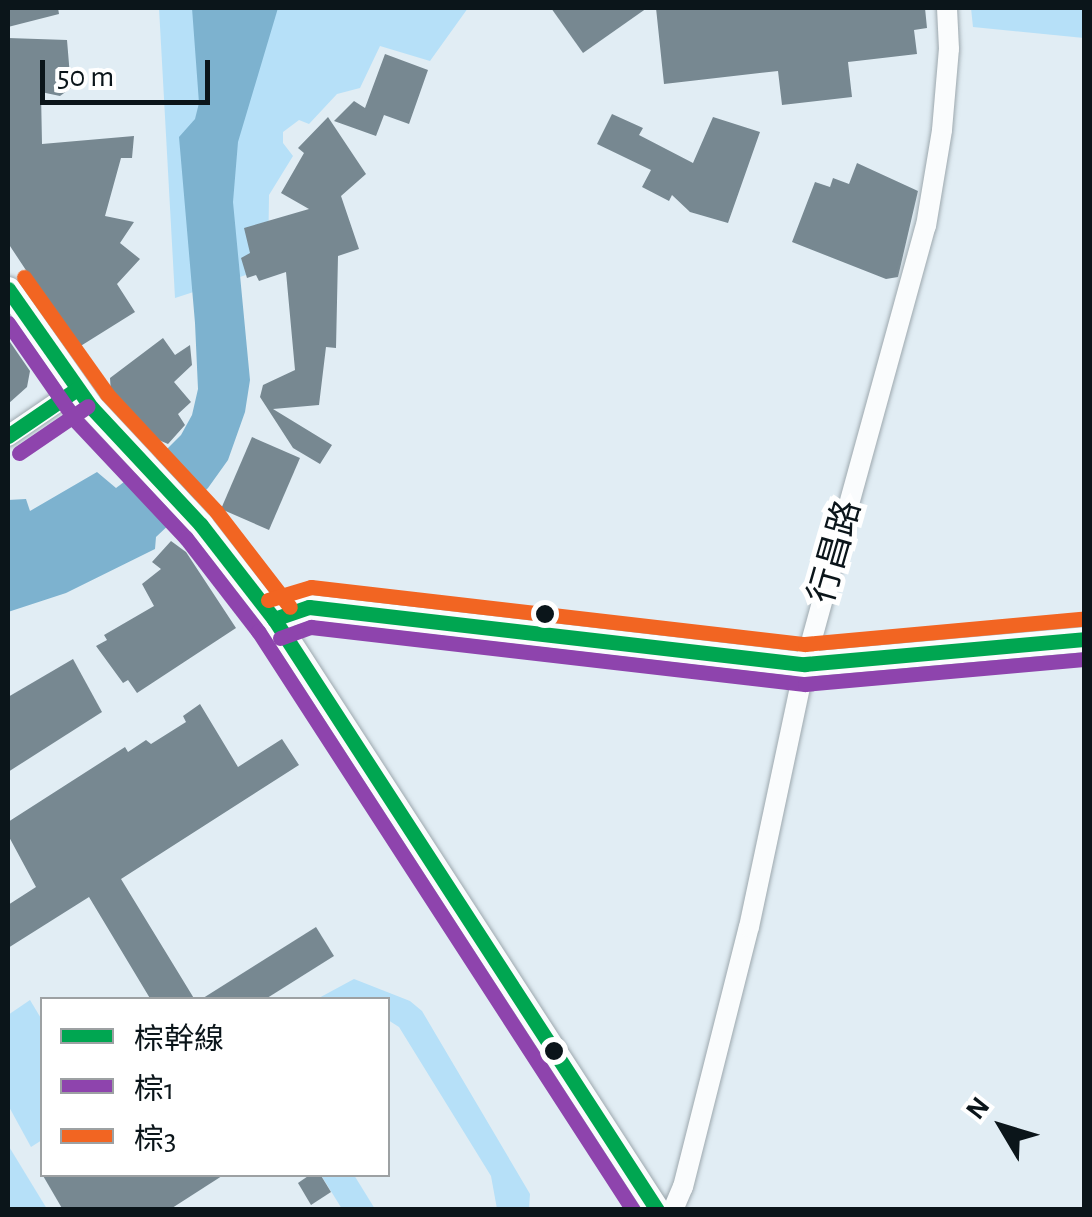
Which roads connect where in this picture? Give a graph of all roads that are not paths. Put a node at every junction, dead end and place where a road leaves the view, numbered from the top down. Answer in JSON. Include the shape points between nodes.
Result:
{"nodes":[{"id":1,"x":947,"y":8,"type":"edge"},
{"id":2,"x":8,"y":288,"type":"edge"},
{"id":3,"x":84,"y":398,"type":"junction"},
{"id":4,"x":8,"y":436,"type":"edge"},
{"id":5,"x":274,"y":619,"type":"junction"},
{"id":6,"x":1084,"y":639,"type":"edge"},
{"id":7,"x":805,"y":664,"type":"junction"},
{"id":8,"x":657,"y":1210,"type":"edge"},
{"id":9,"x":673,"y":1210,"type":"edge"}],
"edges":[{"from":1,"to":7,"type":"street","name":"行昌路","via":[[942,130],[926,226]]},
{"from":2,"to":3,"type":"street"},
{"from":3,"to":4,"type":"street"},
{"from":3,"to":5,"type":"street","via":[[201,525]]},
{"from":5,"to":7,"type":"street","via":[[309,607]]},
{"from":5,"to":8,"type":"street"},
{"from":6,"to":7,"type":"street"},
{"from":7,"to":9,"type":"street","name":"行昌路","via":[[749,928]]}]}
